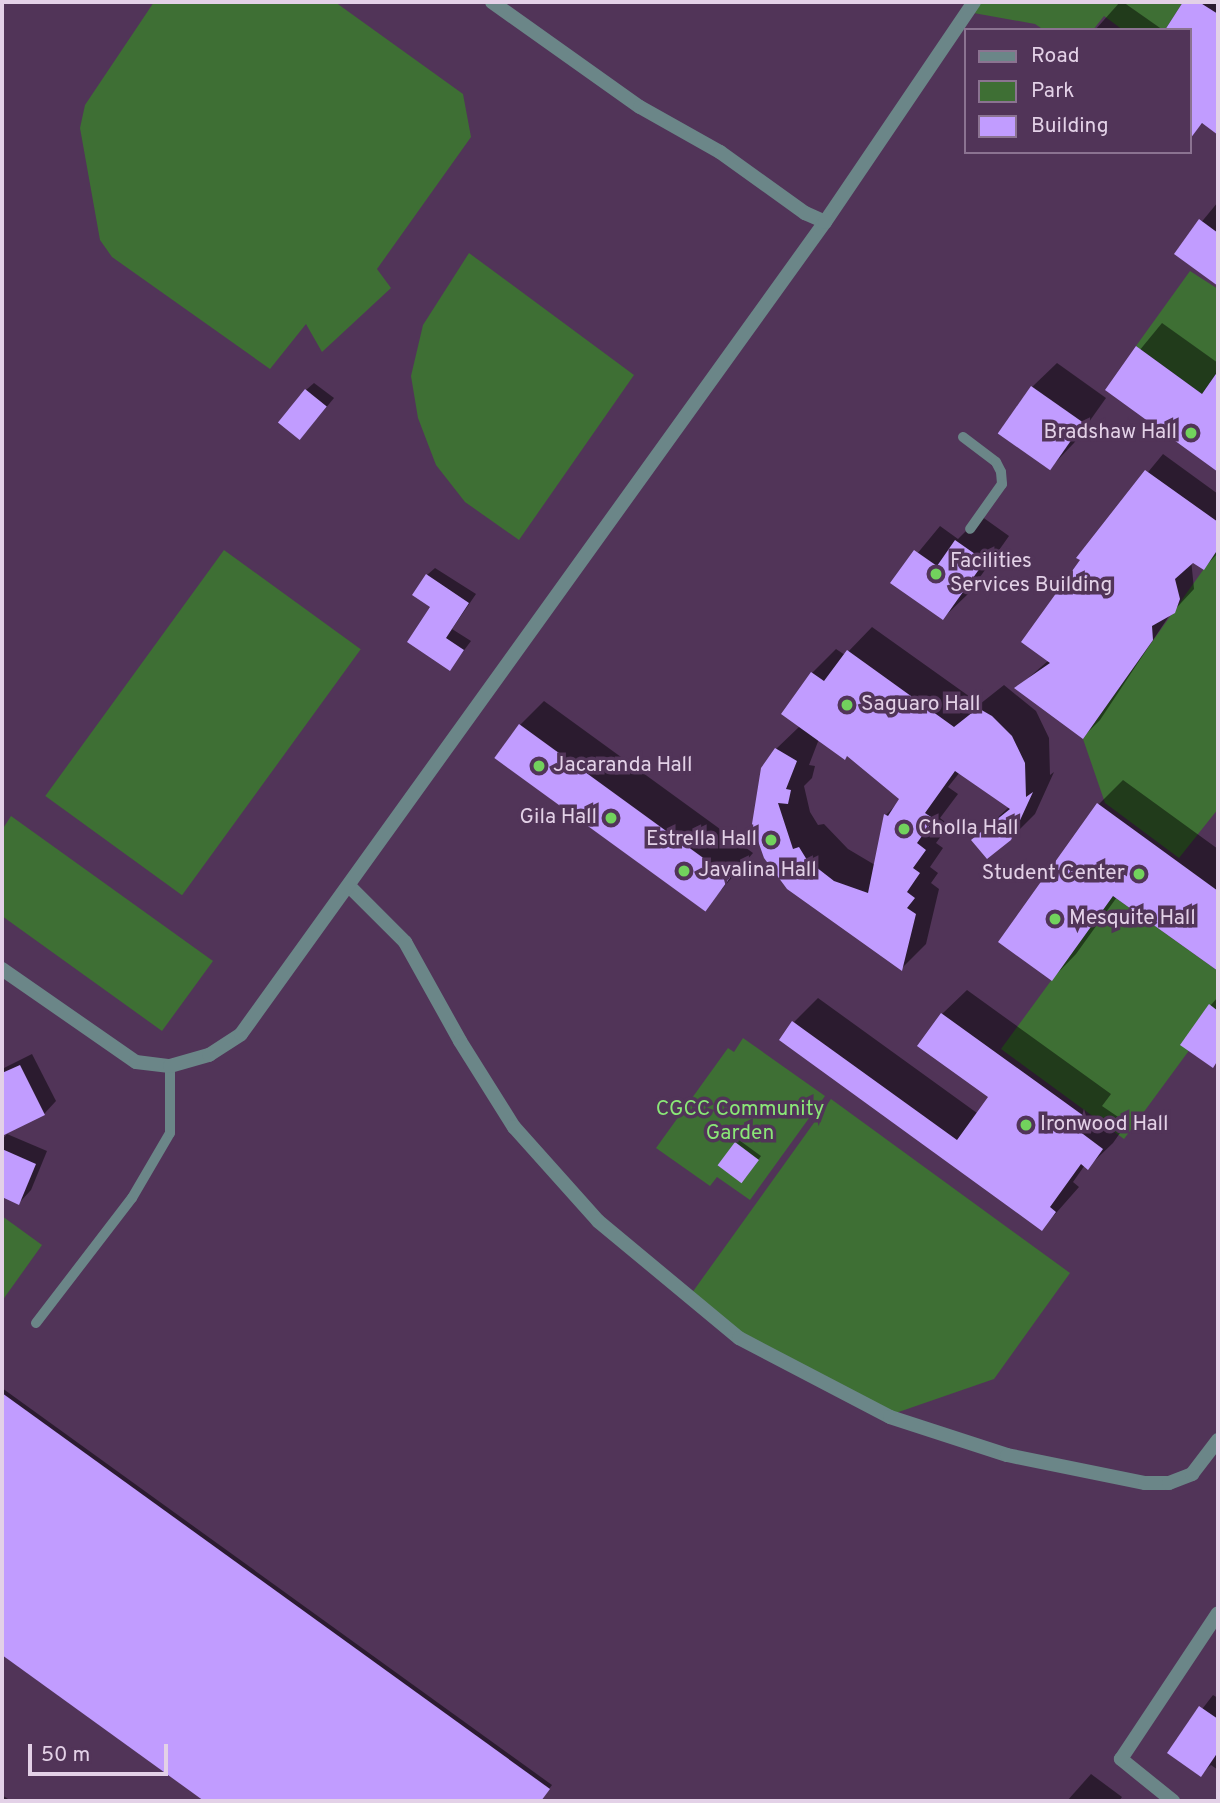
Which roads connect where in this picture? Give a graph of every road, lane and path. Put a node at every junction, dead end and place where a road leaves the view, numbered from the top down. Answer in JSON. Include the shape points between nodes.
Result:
{"nodes":[{"id":1,"x":492,"y":2,"type":"edge"},
{"id":2,"x":974,"y":2,"type":"edge"},
{"id":3,"x":825,"y":222,"type":"junction"},
{"id":4,"x":963,"y":437,"type":"dead end"},
{"id":5,"x":970,"y":529,"type":"dead end"},
{"id":6,"x":350,"y":887,"type":"junction"},
{"id":7,"x":2,"y":968,"type":"edge"},
{"id":8,"x":170,"y":1066,"type":"junction"},
{"id":9,"x":36,"y":1323,"type":"dead end"},
{"id":10,"x":1218,"y":1440,"type":"edge"},
{"id":11,"x":1218,"y":1613,"type":"edge"},
{"id":12,"x":1173,"y":1801,"type":"edge"}],
"edges":[{"from":1,"to":3,"type":"street","via":[[640,107],[720,152],[805,213]]},
{"from":2,"to":3,"type":"street"},
{"from":3,"to":6,"type":"street"},
{"from":4,"to":5,"type":"lane","via":[[990,457],[1001,472],[1002,484]]},
{"from":6,"to":8,"type":"street","via":[[241,1034],[209,1055]]},
{"from":6,"to":10,"type":"street","via":[[405,942],[514,1126],[602,1224],[739,1338],[887,1416],[1007,1455],[1145,1483],[1169,1483],[1192,1474]]},
{"from":7,"to":8,"type":"street","via":[[115,1051],[136,1062]]},
{"from":8,"to":9,"type":"lane","via":[[170,1133],[132,1198]]},
{"from":11,"to":12,"type":"street","via":[[1121,1759]]}]}
